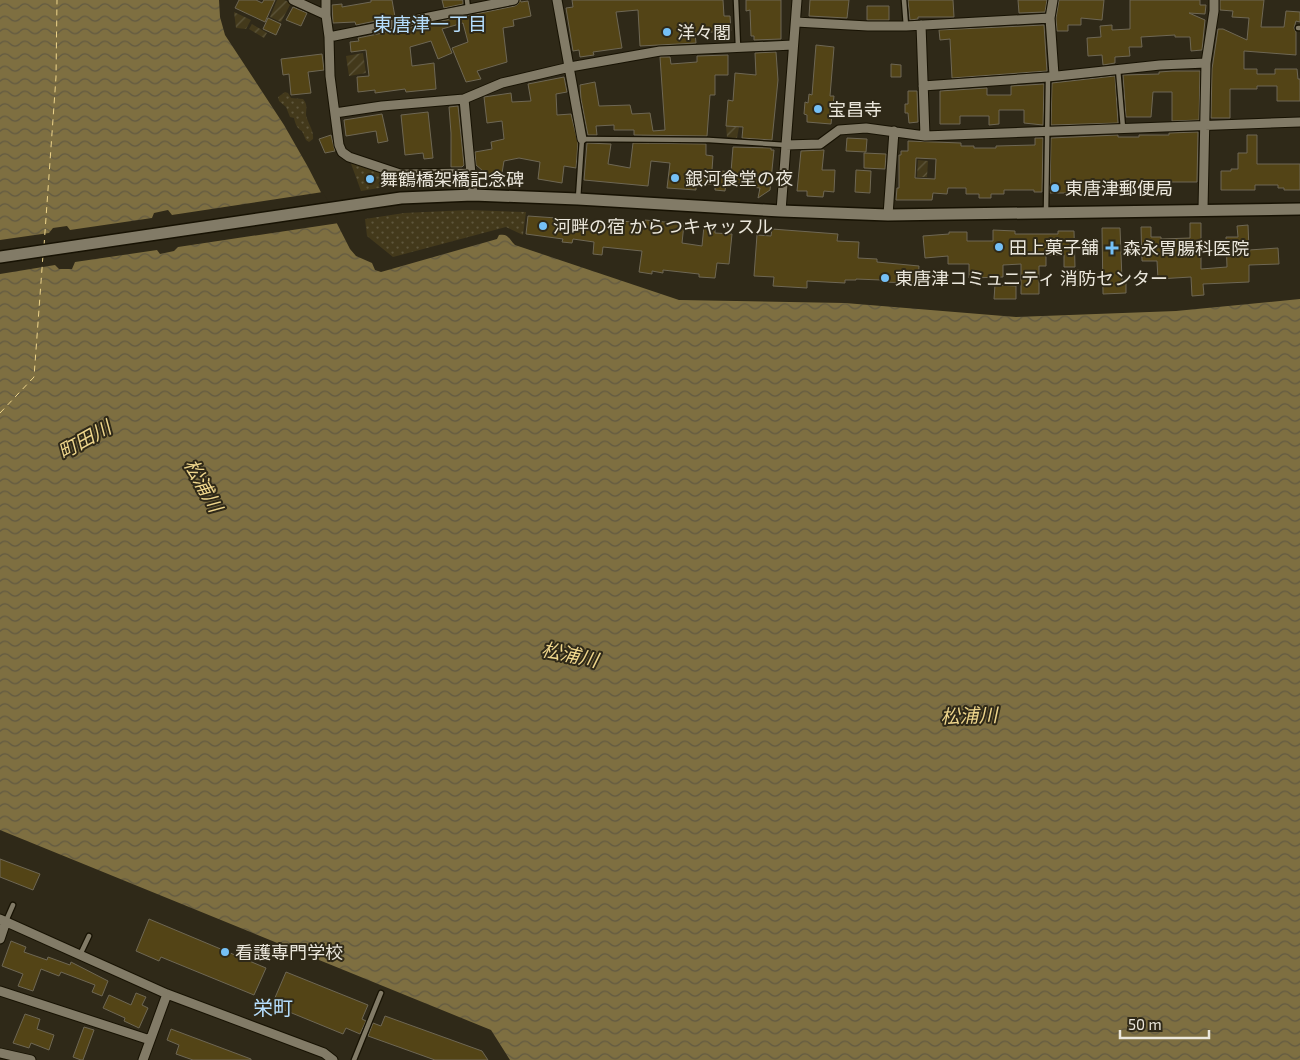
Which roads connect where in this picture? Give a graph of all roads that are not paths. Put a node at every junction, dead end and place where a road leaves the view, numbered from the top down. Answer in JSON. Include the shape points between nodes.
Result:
{"nodes":[{"id":1,"x":293,"y":0,"type":"edge"},
{"id":2,"x":326,"y":0,"type":"edge"},
{"id":3,"x":514,"y":0,"type":"edge"},
{"id":4,"x":557,"y":0,"type":"edge"},
{"id":5,"x":736,"y":0,"type":"edge"},
{"id":6,"x":797,"y":0,"type":"edge"},
{"id":7,"x":904,"y":0,"type":"edge"},
{"id":8,"x":1053,"y":0,"type":"edge"},
{"id":9,"x":1214,"y":0,"type":"edge"},
{"id":10,"x":468,"y":5,"type":"edge"},
{"id":11,"x":326,"y":15,"type":"junction"},
{"id":12,"x":1050,"y":18,"type":"junction"},
{"id":13,"x":796,"y":22,"type":"junction"},
{"id":14,"x":921,"y":25,"type":"junction"},
{"id":15,"x":906,"y":26,"type":"junction"},
{"id":16,"x":329,"y":37,"type":"junction"},
{"id":17,"x":793,"y":45,"type":"junction"},
{"id":18,"x":738,"y":47,"type":"junction"},
{"id":19,"x":1206,"y":63,"type":"junction"},
{"id":20,"x":570,"y":67,"type":"junction"},
{"id":21,"x":1118,"y":69,"type":"junction"},
{"id":22,"x":1051,"y":76,"type":"junction"},
{"id":23,"x":923,"y":86,"type":"junction"},
{"id":24,"x":464,"y":99,"type":"junction"},
{"id":25,"x":335,"y":113,"type":"junction"},
{"id":26,"x":1300,"y":122,"type":"edge"},
{"id":27,"x":1203,"y":125,"type":"junction"},
{"id":28,"x":1122,"y":128,"type":"junction"},
{"id":29,"x":1047,"y":130,"type":"junction"},
{"id":30,"x":894,"y":131,"type":"junction"},
{"id":31,"x":925,"y":136,"type":"junction"},
{"id":32,"x":582,"y":139,"type":"junction"},
{"id":33,"x":786,"y":146,"type":"junction"},
{"id":34,"x":472,"y":173,"type":"junction"},
{"id":35,"x":473,"y":195,"type":"junction"},
{"id":36,"x":578,"y":199,"type":"junction"},
{"id":37,"x":1203,"y":209,"type":"junction"},
{"id":38,"x":1300,"y":209,"type":"edge"},
{"id":39,"x":781,"y":211,"type":"junction"},
{"id":40,"x":1046,"y":212,"type":"junction"},
{"id":41,"x":888,"y":215,"type":"junction"},
{"id":42,"x":0,"y":257,"type":"edge"},
{"id":43,"x":13,"y":905,"type":"dead end"},
{"id":44,"x":3,"y":920,"type":"edge"},
{"id":45,"x":89,"y":936,"type":"dead end"},
{"id":46,"x":0,"y":939,"type":"edge"},
{"id":47,"x":80,"y":955,"type":"junction"},
{"id":48,"x":0,"y":991,"type":"edge"},
{"id":49,"x":381,"y":993,"type":"dead end"},
{"id":50,"x":167,"y":994,"type":"junction"},
{"id":51,"x":150,"y":1040,"type":"junction"},
{"id":52,"x":0,"y":1053,"type":"edge"},
{"id":53,"x":31,"y":1060,"type":"edge"},
{"id":54,"x":143,"y":1060,"type":"edge"},
{"id":55,"x":333,"y":1060,"type":"edge"},
{"id":56,"x":354,"y":1060,"type":"edge"}],
"edges":[{"from":1,"to":11,"type":"street"},
{"from":2,"to":11,"type":"street"},
{"from":3,"to":10,"type":"street"},
{"from":4,"to":20,"type":"street"},
{"from":5,"to":18,"type":"lane"},
{"from":6,"to":13,"type":"street"},
{"from":7,"to":15,"type":"lane"},
{"from":8,"to":12,"type":"street"},
{"from":9,"to":19,"type":"street"},
{"from":10,"to":16,"type":"street"},
{"from":11,"to":16,"type":"street"},
{"from":12,"to":14,"type":"street"},
{"from":12,"to":22,"type":"street"},
{"from":13,"to":15,"type":"street"},
{"from":13,"to":17,"type":"street"},
{"from":14,"to":15,"type":"street"},
{"from":14,"to":23,"type":"street"},
{"from":16,"to":25,"type":"street"},
{"from":17,"to":18,"type":"street"},
{"from":17,"to":33,"type":"street"},
{"from":18,"to":20,"type":"street","via":[[660,51]]},
{"from":19,"to":21,"type":"street"},
{"from":19,"to":27,"type":"street"},
{"from":20,"to":24,"type":"street","via":[[502,83]]},
{"from":20,"to":32,"type":"street"},
{"from":21,"to":22,"type":"street"},
{"from":21,"to":28,"type":"lane"},
{"from":22,"to":23,"type":"street"},
{"from":22,"to":29,"type":"lane"},
{"from":23,"to":31,"type":"street"},
{"from":24,"to":25,"type":"street"},
{"from":24,"to":34,"type":"street"},
{"from":25,"to":34,"type":"street","via":[[339,144],[349,157],[400,174]]},
{"from":26,"to":27,"type":"street"},
{"from":27,"to":28,"type":"street"},
{"from":27,"to":37,"type":"street"},
{"from":28,"to":29,"type":"street"},
{"from":29,"to":31,"type":"street"},
{"from":29,"to":40,"type":"lane"},
{"from":30,"to":31,"type":"street"},
{"from":30,"to":33,"type":"street","via":[[838,130],[820,144]]},
{"from":30,"to":41,"type":"street"},
{"from":32,"to":33,"type":"lane","via":[[709,140]]},
{"from":32,"to":36,"type":"lane"},
{"from":33,"to":39,"type":"street"},
{"from":34,"to":35,"type":"street"},
{"from":35,"to":36,"type":"street"},
{"from":35,"to":42,"type":"street","via":[[401,198]]},
{"from":36,"to":39,"type":"street"},
{"from":37,"to":38,"type":"street"},
{"from":37,"to":40,"type":"street"},
{"from":39,"to":41,"type":"street"},
{"from":40,"to":41,"type":"street"},
{"from":43,"to":44,"type":"lane"},
{"from":44,"to":46,"type":"street"},
{"from":44,"to":47,"type":"street"},
{"from":45,"to":47,"type":"lane"},
{"from":47,"to":50,"type":"street"},
{"from":48,"to":51,"type":"street"},
{"from":49,"to":56,"type":"lane"},
{"from":50,"to":51,"type":"street"},
{"from":50,"to":55,"type":"street","via":[[324,1053]]},
{"from":51,"to":54,"type":"street"},
{"from":52,"to":53,"type":"street"}]}
